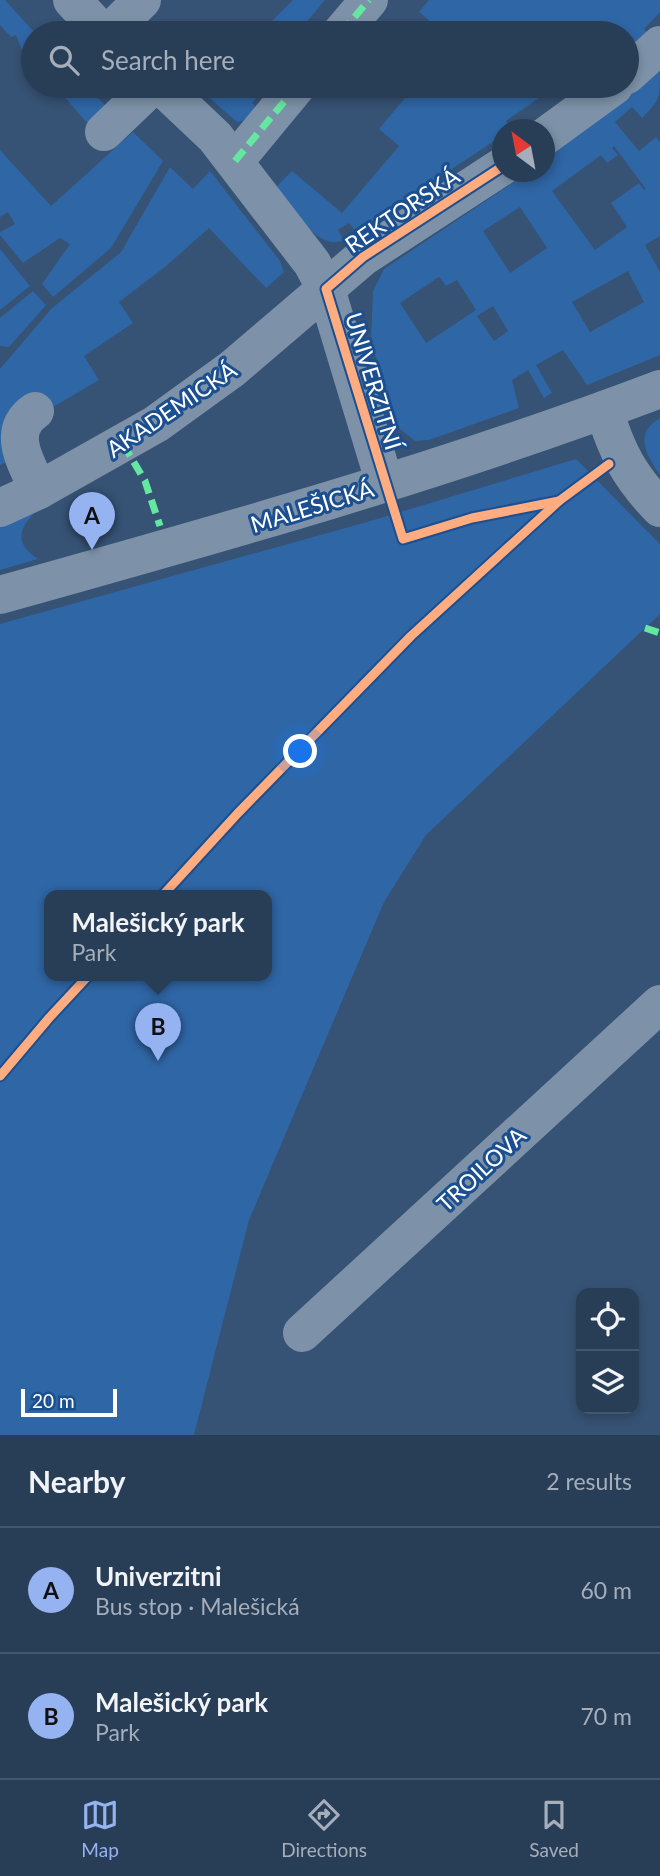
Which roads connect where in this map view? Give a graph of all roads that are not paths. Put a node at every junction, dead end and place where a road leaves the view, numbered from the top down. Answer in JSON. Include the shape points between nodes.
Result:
{"nodes":[{"id":1,"x":72,"y":0,"type":"edge"},
{"id":2,"x":142,"y":0,"type":"edge"},
{"id":3,"x":369,"y":0,"type":"edge"},
{"id":4,"x":92,"y":21,"type":"edge"},
{"id":5,"x":121,"y":21,"type":"edge"},
{"id":6,"x":351,"y":21,"type":"edge"},
{"id":7,"x":660,"y":45,"type":"edge"},
{"id":8,"x":639,"y":64,"type":"edge"},
{"id":9,"x":139,"y":98,"type":"edge"},
{"id":10,"x":175,"y":98,"type":"edge"},
{"id":11,"x":287,"y":98,"type":"edge"},
{"id":12,"x":597,"y":98,"type":"edge"},
{"id":13,"x":555,"y":128,"type":"edge"},
{"id":14,"x":104,"y":132,"type":"dead end"},
{"id":15,"x":235,"y":161,"type":"junction"},
{"id":16,"x":492,"y":173,"type":"edge"},
{"id":17,"x":326,"y":289,"type":"junction"},
{"id":18,"x":660,"y":389,"type":"edge"},
{"id":19,"x":604,"y":410,"type":"junction"},
{"id":20,"x":35,"y":411,"type":"dead end"},
{"id":21,"x":385,"y":484,"type":"junction"},
{"id":22,"x":39,"y":490,"type":"junction"},
{"id":23,"x":0,"y":508,"type":"edge"},
{"id":24,"x":660,"y":508,"type":"edge"},
{"id":25,"x":0,"y":596,"type":"edge"},
{"id":26,"x":660,"y":1004,"type":"edge"},
{"id":27,"x":302,"y":1334,"type":"dead end"}],
"edges":[{"from":1,"to":4,"type":"street"},
{"from":2,"to":5,"type":"street"},
{"from":3,"to":6,"type":"street"},
{"from":7,"to":8,"type":"street"},
{"from":9,"to":14,"type":"street"},
{"from":10,"to":15,"type":"street","name":"UNIVERZITNÍ"},
{"from":11,"to":15,"type":"street"},
{"from":12,"to":13,"type":"street"},
{"from":15,"to":17,"type":"street","name":"UNIVERZITNÍ","via":[[312,263]]},
{"from":16,"to":17,"type":"street","name":"REKTORSKÁ","via":[[363,257]]},
{"from":17,"to":21,"type":"street","name":"UNIVERZITNÍ"},
{"from":17,"to":22,"type":"street","name":"AKADEMICKÁ","via":[[232,369],[156,424]]},
{"from":18,"to":19,"type":"street","name":"MALEŠICKÁ"},
{"from":19,"to":21,"type":"street","name":"MALEŠICKÁ"},
{"from":19,"to":24,"type":"street","via":[[629,471]]},
{"from":20,"to":22,"type":"street","via":[[26,417],[19,438]]},
{"from":21,"to":25,"type":"street","name":"MALEŠICKÁ"},
{"from":22,"to":23,"type":"street","name":"AKADEMICKÁ"},
{"from":26,"to":27,"type":"street","name":"TROILOVA"}]}
